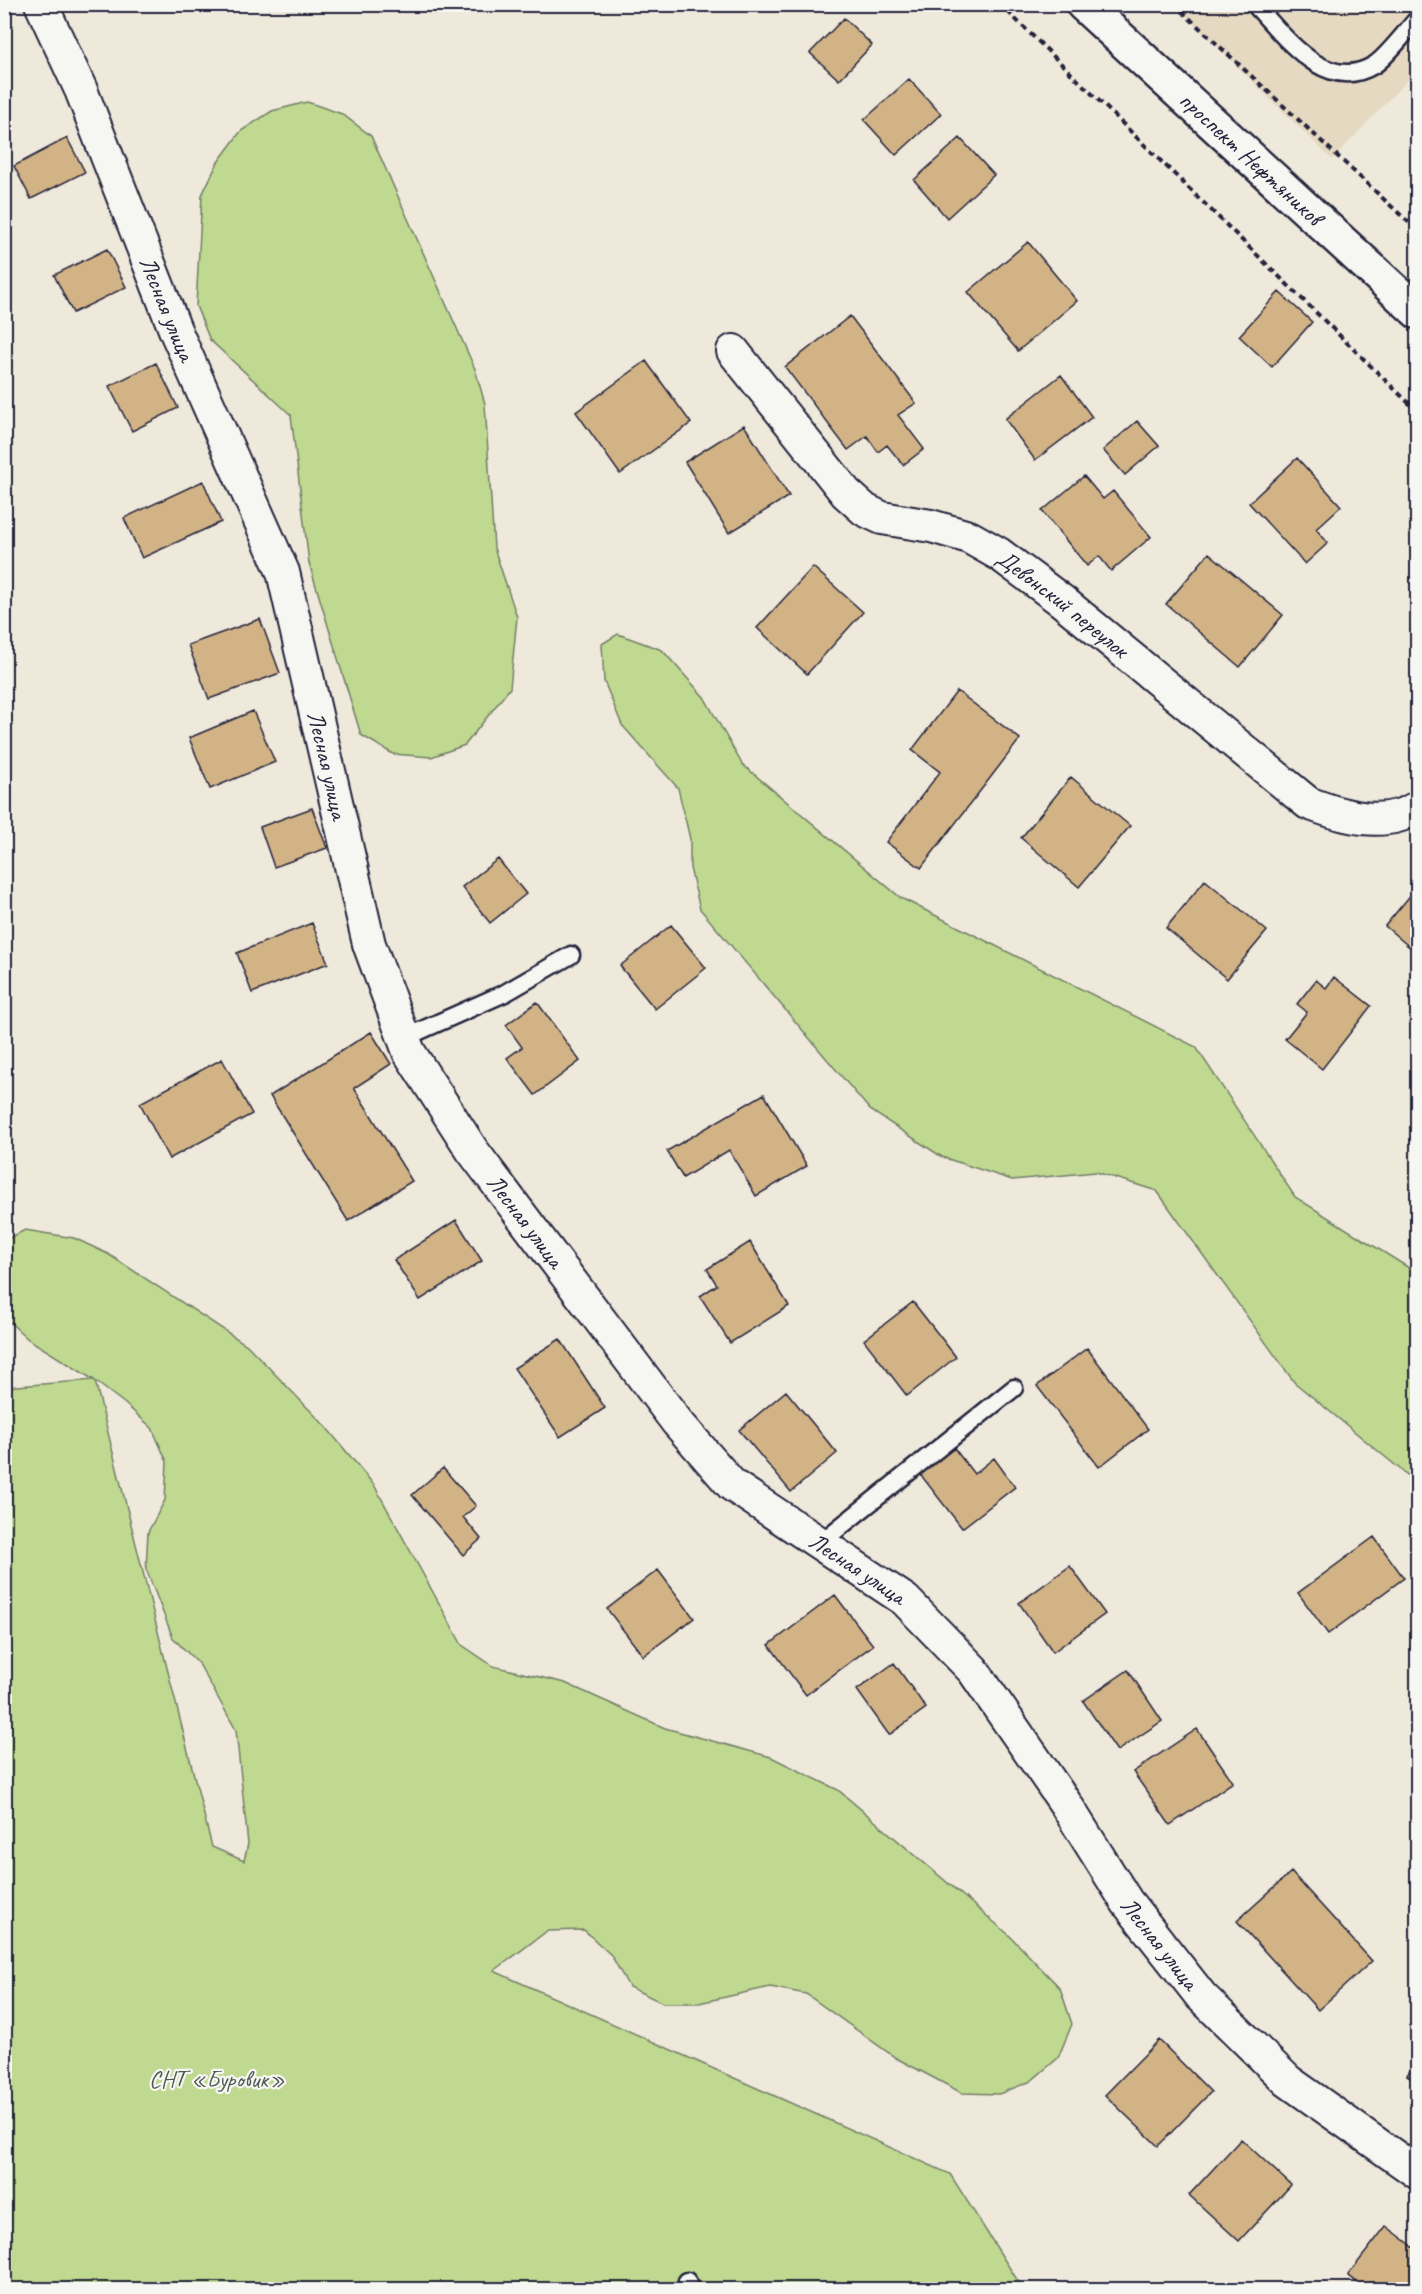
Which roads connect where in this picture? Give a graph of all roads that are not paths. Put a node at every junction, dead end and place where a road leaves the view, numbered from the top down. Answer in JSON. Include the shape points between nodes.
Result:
{"nodes":[{"id":1,"x":41,"y":4,"type":"edge"},
{"id":2,"x":1083,"y":4,"type":"edge"},
{"id":3,"x":1254,"y":4,"type":"edge"},
{"id":4,"x":1418,"y":18,"type":"edge"},
{"id":5,"x":1418,"y":312,"type":"edge"},
{"id":6,"x":733,"y":351,"type":"dead end"},
{"id":7,"x":1418,"y":807,"type":"edge"},
{"id":8,"x":571,"y":955,"type":"dead end"},
{"id":9,"x":404,"y":1038,"type":"junction"},
{"id":10,"x":1014,"y":1388,"type":"dead end"},
{"id":11,"x":820,"y":1543,"type":"junction"},
{"id":12,"x":1418,"y":2173,"type":"edge"}],
"edges":[{"from":1,"to":9,"type":"street","name":"Лесная улица","via":[[81,90],[176,332],[283,572],[369,944]]},
{"from":2,"to":5,"type":"main road","name":"проспект Нефтяников"},
{"from":3,"to":4,"type":"lane","via":[[1309,60],[1326,70],[1344,73],[1376,65]]},
{"from":6,"to":7,"type":"street","name":"Девонский переулок","via":[[846,493],[865,510],[882,518],[969,537],[999,554],[1308,803],[1340,815],[1367,819],[1390,817]]},
{"from":8,"to":9,"type":"lane","via":[[505,993]]},
{"from":9,"to":11,"type":"street","name":"Лесная улица","via":[[472,1150],[677,1422],[732,1485]]},
{"from":10,"to":11,"type":"lane"},
{"from":11,"to":12,"type":"street","name":"Лесная улица","via":[[905,1600],[973,1670],[1128,1902],[1201,1996],[1288,2081]]}]}
